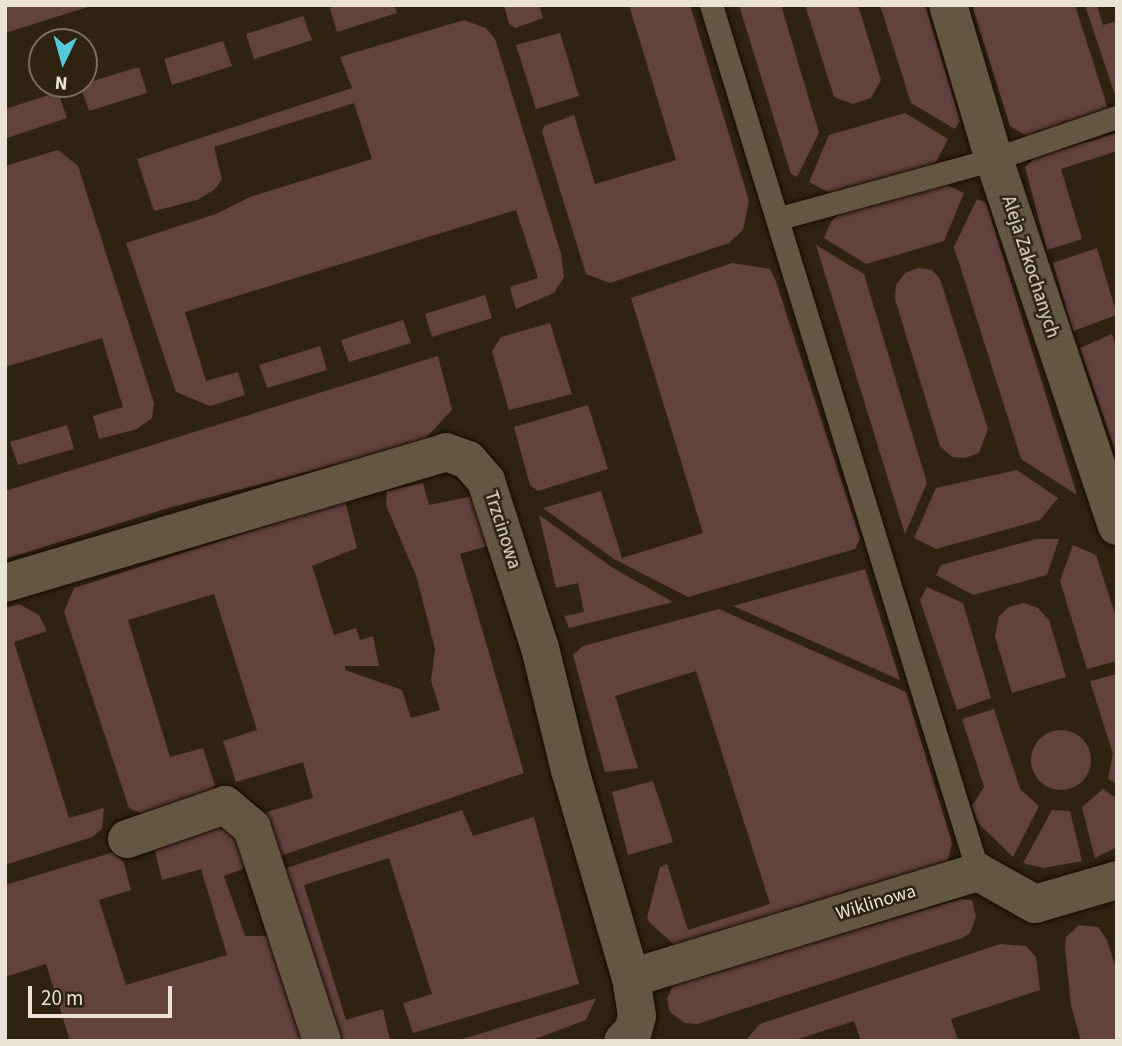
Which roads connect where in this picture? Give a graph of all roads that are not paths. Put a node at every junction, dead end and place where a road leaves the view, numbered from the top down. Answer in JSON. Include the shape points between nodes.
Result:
{"nodes":[{"id":1,"x":711,"y":5,"type":"edge"},
{"id":2,"x":948,"y":5,"type":"edge"},
{"id":3,"x":1117,"y":117,"type":"edge"},
{"id":4,"x":994,"y":159,"type":"junction"},
{"id":5,"x":780,"y":218,"type":"junction"},
{"id":6,"x":1117,"y":526,"type":"edge"},
{"id":7,"x":5,"y":583,"type":"edge"},
{"id":8,"x":127,"y":839,"type":"dead end"},
{"id":9,"x":978,"y":872,"type":"junction"},
{"id":10,"x":1117,"y":880,"type":"edge"},
{"id":11,"x":631,"y":978,"type":"junction"},
{"id":12,"x":628,"y":1036,"type":"edge"},
{"id":13,"x":322,"y":1041,"type":"edge"}],
"edges":[{"from":1,"to":5,"type":"lane"},
{"from":2,"to":4,"type":"street","name":"Aleja Zakochanych"},
{"from":3,"to":4,"type":"lane"},
{"from":4,"to":5,"type":"lane"},
{"from":4,"to":6,"type":"street","name":"Aleja Zakochanych"},
{"from":5,"to":9,"type":"lane"},
{"from":7,"to":11,"type":"street","name":"Trzcinowa","via":[[446,452],[468,460],[486,481],[540,648],[570,770]]},
{"from":8,"to":13,"type":"street","via":[[225,806],[252,828]]},
{"from":9,"to":10,"type":"street","via":[[1035,904]]},
{"from":9,"to":11,"type":"street","name":"Wiklinowa"},
{"from":11,"to":12,"type":"street","name":"Trzcinowa","via":[[637,1016]]}]}
